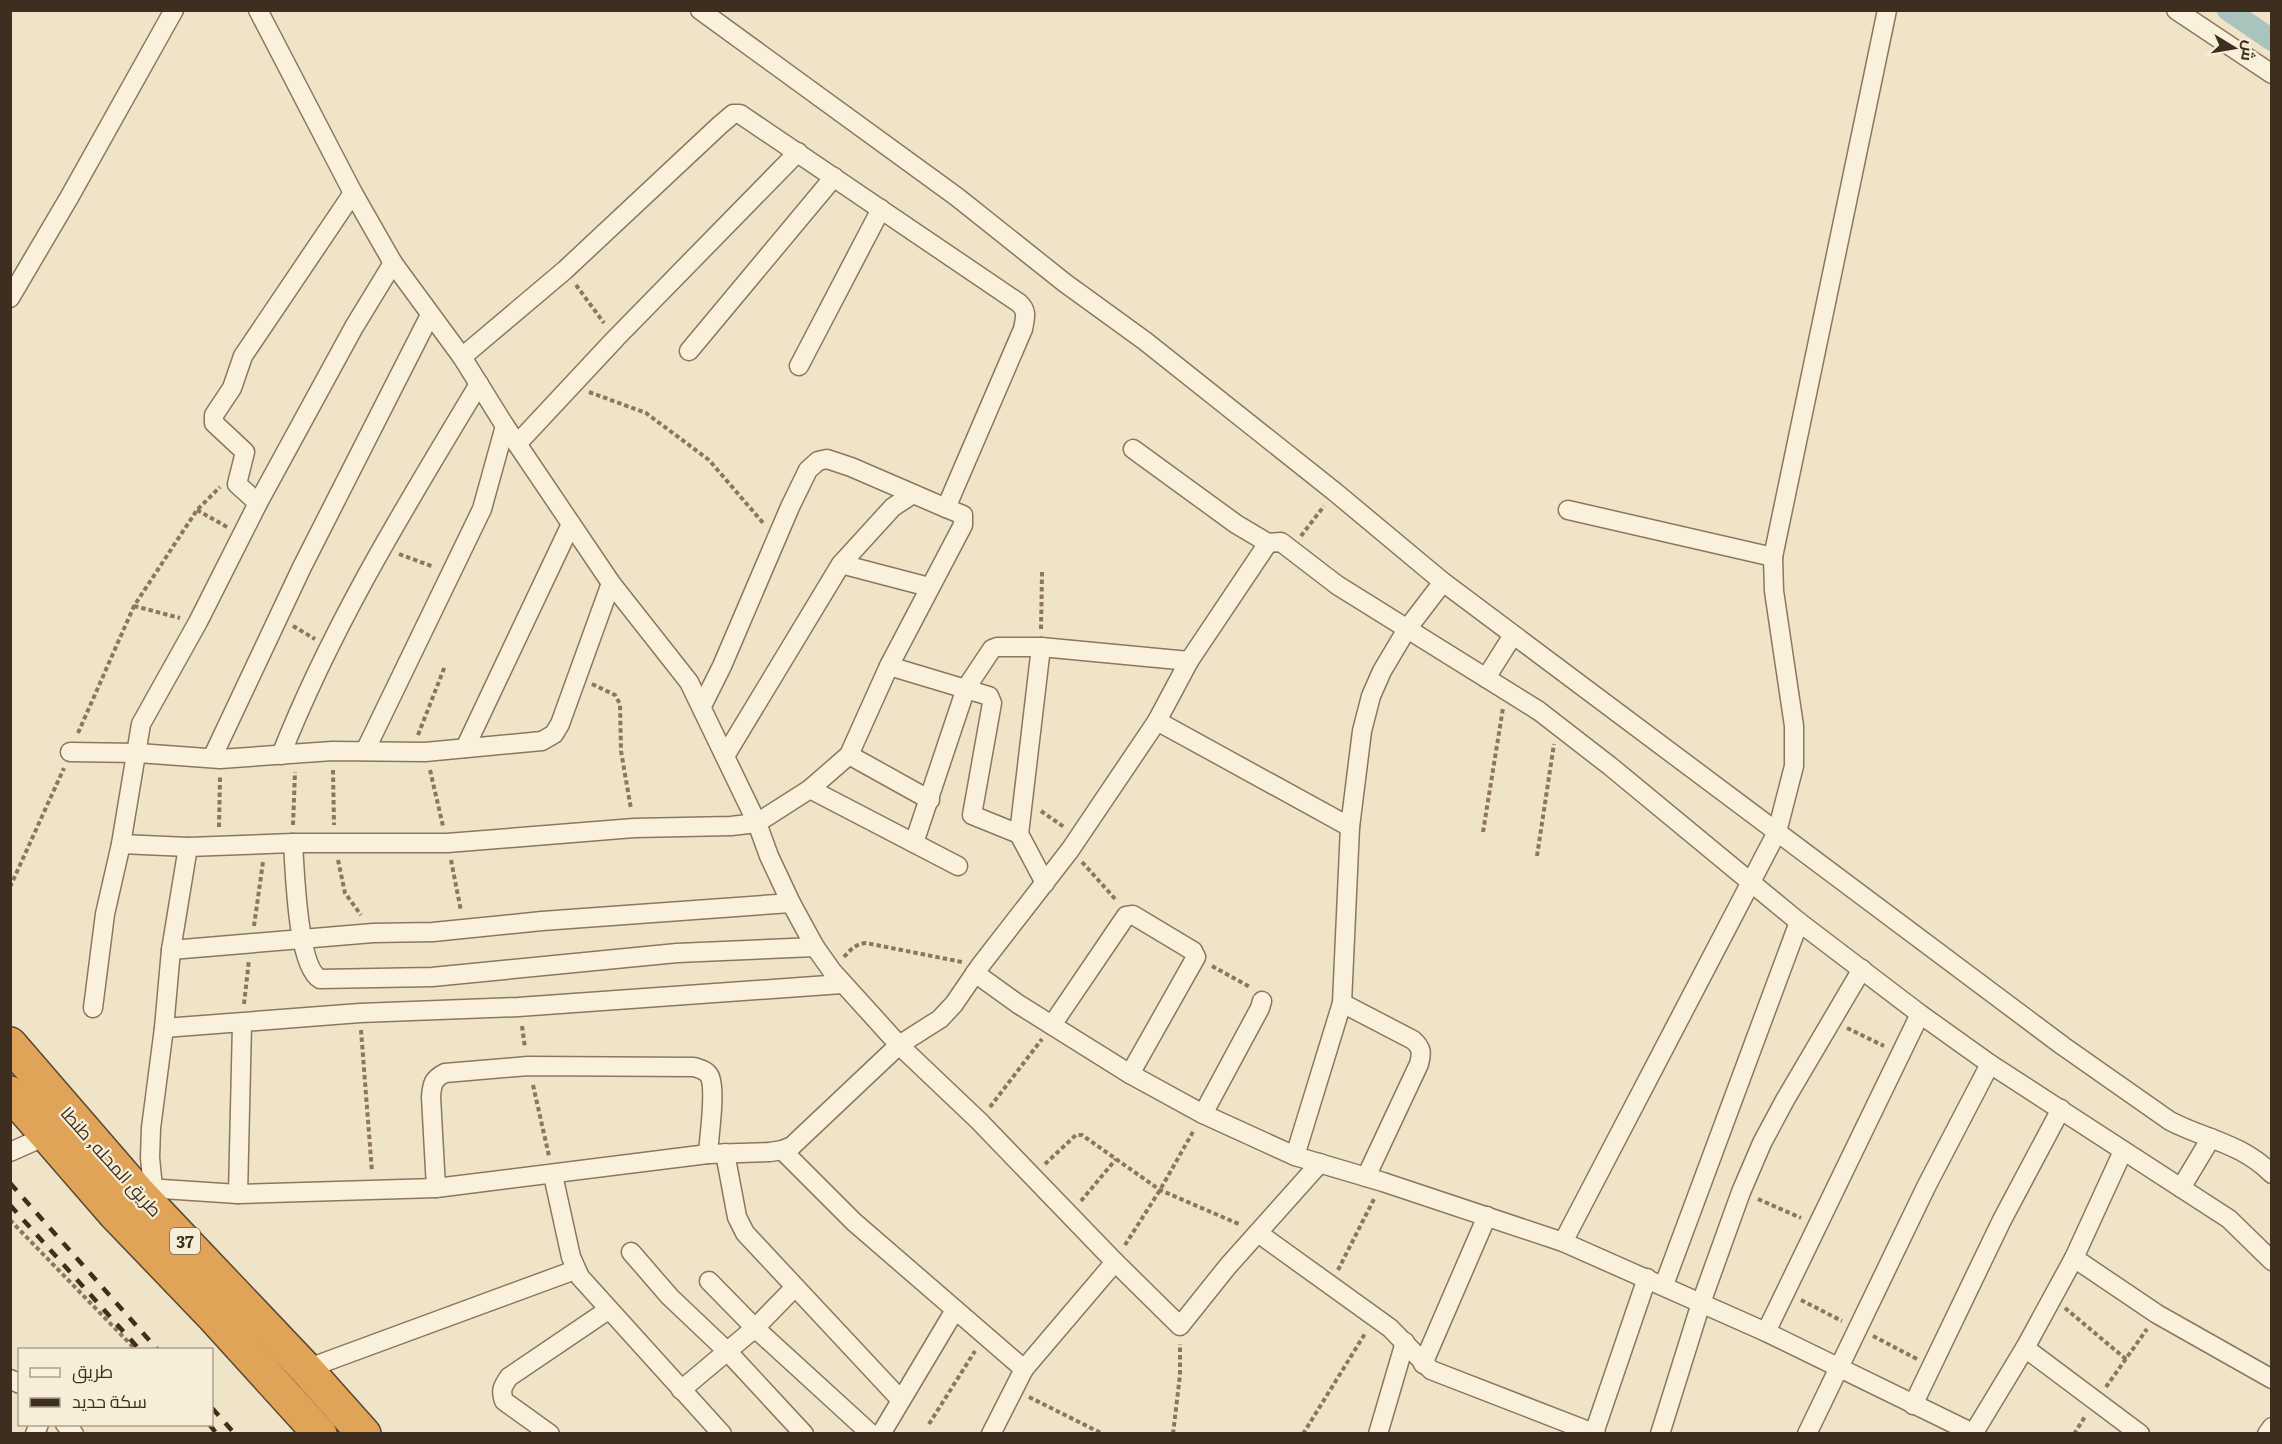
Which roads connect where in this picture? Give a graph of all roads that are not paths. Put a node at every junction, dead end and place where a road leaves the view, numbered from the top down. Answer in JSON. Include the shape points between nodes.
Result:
{"nodes":[{"id":1,"x":174,"y":10,"type":"edge"},
{"id":2,"x":258,"y":10,"type":"edge"},
{"id":3,"x":700,"y":10,"type":"edge"},
{"id":4,"x":1887,"y":10,"type":"edge"},
{"id":5,"x":2176,"y":10,"type":"edge"},
{"id":6,"x":2271,"y":74,"type":"edge"},
{"id":7,"x":798,"y":152,"type":"junction"},
{"id":8,"x":834,"y":177,"type":"junction"},
{"id":9,"x":353,"y":193,"type":"junction"},
{"id":10,"x":880,"y":209,"type":"junction"},
{"id":11,"x":393,"y":262,"type":"junction"},
{"id":12,"x":10,"y":298,"type":"edge"},
{"id":13,"x":430,"y":315,"type":"junction"},
{"id":14,"x":689,"y":351,"type":"dead end"},
{"id":15,"x":462,"y":357,"type":"junction"},
{"id":16,"x":799,"y":366,"type":"dead end"},
{"id":17,"x":479,"y":384,"type":"junction"},
{"id":18,"x":505,"y":426,"type":"junction"},
{"id":19,"x":517,"y":444,"type":"junction"},
{"id":20,"x":1133,"y":449,"type":"dead end"},
{"id":21,"x":913,"y":494,"type":"junction"},
{"id":22,"x":258,"y":503,"type":"junction"},
{"id":23,"x":946,"y":508,"type":"junction"},
{"id":24,"x":1568,"y":510,"type":"dead end"},
{"id":25,"x":571,"y":524,"type":"junction"},
{"id":26,"x":1268,"y":543,"type":"junction"},
{"id":27,"x":1773,"y":557,"type":"junction"},
{"id":28,"x":841,"y":564,"type":"junction"},
{"id":29,"x":1443,"y":582,"type":"junction"},
{"id":30,"x":611,"y":583,"type":"junction"},
{"id":31,"x":929,"y":587,"type":"junction"},
{"id":32,"x":1407,"y":629,"type":"junction"},
{"id":33,"x":1513,"y":634,"type":"junction"},
{"id":34,"x":1041,"y":647,"type":"junction"},
{"id":35,"x":1189,"y":661,"type":"junction"},
{"id":36,"x":889,"y":666,"type":"junction"},
{"id":37,"x":1486,"y":678,"type":"junction"},
{"id":38,"x":966,"y":688,"type":"junction"},
{"id":39,"x":702,"y":706,"type":"junction"},
{"id":40,"x":1157,"y":722,"type":"junction"},
{"id":41,"x":465,"y":748,"type":"junction"},
{"id":42,"x":365,"y":751,"type":"junction"},
{"id":43,"x":70,"y":752,"type":"dead end"},
{"id":44,"x":138,"y":753,"type":"junction"},
{"id":45,"x":288,"y":754,"type":"junction"},
{"id":46,"x":849,"y":755,"type":"junction"},
{"id":47,"x":725,"y":756,"type":"junction"},
{"id":48,"x":216,"y":758,"type":"junction"},
{"id":49,"x":810,"y":789,"type":"junction"},
{"id":50,"x":930,"y":800,"type":"junction"},
{"id":51,"x":757,"y":823,"type":"junction"},
{"id":52,"x":1350,"y":827,"type":"junction"},
{"id":53,"x":1777,"y":832,"type":"junction"},
{"id":54,"x":1019,"y":834,"type":"junction"},
{"id":55,"x":293,"y":843,"type":"junction"},
{"id":56,"x":914,"y":843,"type":"junction"},
{"id":57,"x":122,"y":844,"type":"junction"},
{"id":58,"x":188,"y":847,"type":"junction"},
{"id":59,"x":958,"y":866,"type":"dead end"},
{"id":60,"x":1045,"y":883,"type":"junction"},
{"id":61,"x":1750,"y":883,"type":"junction"},
{"id":62,"x":791,"y":903,"type":"junction"},
{"id":63,"x":1799,"y":922,"type":"junction"},
{"id":64,"x":304,"y":939,"type":"junction"},
{"id":65,"x":815,"y":946,"type":"junction"},
{"id":66,"x":171,"y":950,"type":"junction"},
{"id":67,"x":1862,"y":969,"type":"junction"},
{"id":68,"x":977,"y":970,"type":"junction"},
{"id":69,"x":837,"y":977,"type":"junction"},
{"id":70,"x":1262,"y":1001,"type":"road end"},
{"id":71,"x":1342,"y":1003,"type":"junction"},
{"id":72,"x":93,"y":1008,"type":"dead end"},
{"id":73,"x":1920,"y":1014,"type":"junction"},
{"id":74,"x":242,"y":1024,"type":"junction"},
{"id":75,"x":1052,"y":1025,"type":"junction"},
{"id":76,"x":164,"y":1028,"type":"junction"},
{"id":77,"x":10,"y":1044,"type":"edge"},
{"id":78,"x":899,"y":1045,"type":"junction"},
{"id":79,"x":1990,"y":1064,"type":"junction"},
{"id":80,"x":1130,"y":1074,"type":"junction"},
{"id":81,"x":10,"y":1093,"type":"edge"},
{"id":82,"x":2061,"y":1109,"type":"junction"},
{"id":83,"x":1203,"y":1114,"type":"junction"},
{"id":84,"x":46,"y":1136,"type":"junction"},
{"id":85,"x":2211,"y":1138,"type":"junction"},
{"id":86,"x":782,"y":1150,"type":"junction"},
{"id":87,"x":2123,"y":1151,"type":"junction"},
{"id":88,"x":10,"y":1152,"type":"edge"},
{"id":89,"x":716,"y":1153,"type":"junction"},
{"id":90,"x":1295,"y":1156,"type":"junction"},
{"id":91,"x":1320,"y":1163,"type":"junction"},
{"id":92,"x":2271,"y":1174,"type":"edge"},
{"id":93,"x":553,"y":1175,"type":"junction"},
{"id":94,"x":1375,"y":1179,"type":"junction"},
{"id":95,"x":436,"y":1188,"type":"junction"},
{"id":96,"x":2181,"y":1188,"type":"junction"},
{"id":97,"x":238,"y":1194,"type":"junction"},
{"id":98,"x":134,"y":1197,"type":"junction"},
{"id":99,"x":1487,"y":1216,"type":"junction"},
{"id":100,"x":1258,"y":1233,"type":"junction"},
{"id":101,"x":1563,"y":1242,"type":"junction"},
{"id":102,"x":631,"y":1252,"type":"dead end"},
{"id":103,"x":2074,"y":1258,"type":"junction"},
{"id":104,"x":2271,"y":1261,"type":"edge"},
{"id":105,"x":1115,"y":1262,"type":"junction"},
{"id":106,"x":575,"y":1270,"type":"junction"},
{"id":107,"x":1647,"y":1278,"type":"junction"},
{"id":108,"x":709,"y":1281,"type":"dead end"},
{"id":109,"x":1664,"y":1285,"type":"junction"},
{"id":110,"x":795,"y":1287,"type":"junction"},
{"id":111,"x":1701,"y":1303,"type":"junction"},
{"id":112,"x":608,"y":1310,"type":"junction"},
{"id":113,"x":955,"y":1310,"type":"junction"},
{"id":114,"x":755,"y":1328,"type":"junction"},
{"id":115,"x":1766,"y":1332,"type":"junction"},
{"id":116,"x":1405,"y":1342,"type":"junction"},
{"id":117,"x":2025,"y":1348,"type":"junction"},
{"id":118,"x":728,"y":1352,"type":"junction"},
{"id":119,"x":1424,"y":1364,"type":"junction"},
{"id":120,"x":306,"y":1369,"type":"junction"},
{"id":121,"x":1024,"y":1369,"type":"junction"},
{"id":122,"x":1839,"y":1369,"type":"junction"},
{"id":123,"x":2271,"y":1379,"type":"edge"},
{"id":124,"x":681,"y":1390,"type":"junction"},
{"id":125,"x":900,"y":1399,"type":"junction"},
{"id":126,"x":1913,"y":1405,"type":"junction"},
{"id":127,"x":2271,"y":1427,"type":"edge"},
{"id":128,"x":712,"y":1430,"type":"edge"},
{"id":129,"x":1595,"y":1433,"type":"edge"},
{"id":130,"x":1974,"y":1433,"type":"edge"},
{"id":131,"x":320,"y":1434,"type":"edge"},
{"id":132,"x":364,"y":1434,"type":"edge"},
{"id":133,"x":550,"y":1434,"type":"edge"},
{"id":134,"x":804,"y":1434,"type":"edge"},
{"id":135,"x":871,"y":1434,"type":"edge"},
{"id":136,"x":881,"y":1434,"type":"edge"},
{"id":137,"x":991,"y":1434,"type":"edge"},
{"id":138,"x":1378,"y":1434,"type":"edge"},
{"id":139,"x":1660,"y":1434,"type":"edge"},
{"id":140,"x":1807,"y":1434,"type":"edge"},
{"id":141,"x":2140,"y":1434,"type":"edge"},
{"id":142,"x":2267,"y":1434,"type":"edge"}],
"edges":[{"from":1,"to":12,"type":"street"},
{"from":2,"to":9,"type":"street"},
{"from":3,"to":29,"type":"street","via":[[957,197],[1145,341]]},
{"from":4,"to":27,"type":"street"},
{"from":5,"to":6,"type":"street"},
{"from":7,"to":8,"type":"street"},
{"from":7,"to":15,"type":"street","via":[[744,115],[733,114],[565,270]]},
{"from":7,"to":19,"type":"street"},
{"from":8,"to":10,"type":"street"},
{"from":8,"to":14,"type":"street"},
{"from":9,"to":11,"type":"street"},
{"from":9,"to":22,"type":"street","via":[[243,356],[232,388],[214,415],[214,423],[245,452],[237,484]]},
{"from":10,"to":16,"type":"street"},
{"from":10,"to":23,"type":"street","via":[[1025,308],[1023,329]]},
{"from":11,"to":13,"type":"street"},
{"from":11,"to":22,"type":"street"},
{"from":13,"to":15,"type":"street"},
{"from":13,"to":48,"type":"street","via":[[302,567]]},
{"from":15,"to":17,"type":"street"},
{"from":17,"to":18,"type":"street"},
{"from":17,"to":45,"type":"street","via":[[381,548],[328,647],[300,707]]},
{"from":18,"to":19,"type":"street"},
{"from":18,"to":42,"type":"street","via":[[485,501]]},
{"from":19,"to":25,"type":"street"},
{"from":20,"to":26,"type":"street"},
{"from":21,"to":23,"type":"street"},
{"from":21,"to":28,"type":"street","via":[[893,507]]},
{"from":21,"to":39,"type":"street","via":[[827,459],[808,470]]},
{"from":22,"to":44,"type":"street","via":[[141,724]]},
{"from":23,"to":31,"type":"street","via":[[963,515],[963,525]]},
{"from":24,"to":27,"type":"street"},
{"from":25,"to":30,"type":"street"},
{"from":25,"to":41,"type":"street"},
{"from":26,"to":32,"type":"street","via":[[1281,542],[1337,585]]},
{"from":26,"to":35,"type":"street"},
{"from":27,"to":53,"type":"street","via":[[1774,591],[1794,726],[1794,766]]},
{"from":28,"to":31,"type":"street"},
{"from":28,"to":47,"type":"street"},
{"from":29,"to":32,"type":"street"},
{"from":29,"to":33,"type":"street"},
{"from":30,"to":39,"type":"street","via":[[677,663]]},
{"from":30,"to":41,"type":"street","via":[[554,734],[542,741]]},
{"from":31,"to":36,"type":"street"},
{"from":32,"to":37,"type":"street"},
{"from":32,"to":52,"type":"street","via":[[1371,696],[1362,731]]},
{"from":33,"to":37,"type":"street"},
{"from":33,"to":53,"type":"street"},
{"from":34,"to":35,"type":"street"},
{"from":34,"to":38,"type":"street","via":[[992,649]]},
{"from":34,"to":54,"type":"street"},
{"from":35,"to":40,"type":"street"},
{"from":36,"to":38,"type":"street"},
{"from":36,"to":46,"type":"street"},
{"from":37,"to":61,"type":"street","via":[[1610,766]]},
{"from":38,"to":50,"type":"street"},
{"from":38,"to":54,"type":"street","via":[[989,696],[992,703],[972,815]]},
{"from":39,"to":47,"type":"street"},
{"from":40,"to":52,"type":"street"},
{"from":40,"to":60,"type":"street"},
{"from":41,"to":42,"type":"street"},
{"from":42,"to":45,"type":"street"},
{"from":43,"to":44,"type":"street"},
{"from":44,"to":48,"type":"street"},
{"from":44,"to":57,"type":"street"},
{"from":45,"to":48,"type":"street"},
{"from":46,"to":49,"type":"street"},
{"from":46,"to":50,"type":"street"},
{"from":47,"to":51,"type":"street"},
{"from":49,"to":51,"type":"street"},
{"from":49,"to":56,"type":"street"},
{"from":50,"to":56,"type":"street"},
{"from":51,"to":55,"type":"street","via":[[447,843]]},
{"from":51,"to":62,"type":"street"},
{"from":52,"to":71,"type":"street"},
{"from":53,"to":61,"type":"street"},
{"from":53,"to":85,"type":"street","via":[[2148,1107]]},
{"from":54,"to":60,"type":"street"},
{"from":55,"to":58,"type":"street"},
{"from":55,"to":64,"type":"street","via":[[298,914]]},
{"from":56,"to":59,"type":"street"},
{"from":57,"to":58,"type":"street"},
{"from":57,"to":72,"type":"street","via":[[105,914]]},
{"from":58,"to":66,"type":"street"},
{"from":60,"to":68,"type":"street"},
{"from":61,"to":63,"type":"street"},
{"from":61,"to":101,"type":"street"},
{"from":62,"to":64,"type":"street"},
{"from":62,"to":65,"type":"street"},
{"from":63,"to":67,"type":"street"},
{"from":63,"to":109,"type":"street"},
{"from":64,"to":65,"type":"street","via":[[311,971],[326,980],[432,977],[677,952]]},
{"from":64,"to":66,"type":"street"},
{"from":65,"to":69,"type":"street"},
{"from":66,"to":76,"type":"street"},
{"from":67,"to":73,"type":"street"},
{"from":67,"to":111,"type":"street","via":[[1762,1143]]},
{"from":68,"to":75,"type":"street","via":[[1018,1004]]},
{"from":68,"to":78,"type":"street","via":[[940,1019]]},
{"from":69,"to":74,"type":"street","via":[[518,1007],[360,1013]]},
{"from":69,"to":78,"type":"street"},
{"from":70,"to":83,"type":"street"},
{"from":71,"to":90,"type":"street"},
{"from":71,"to":94,"type":"street","via":[[1413,1040],[1422,1055]]},
{"from":73,"to":79,"type":"street"},
{"from":73,"to":115,"type":"street"},
{"from":74,"to":76,"type":"street"},
{"from":74,"to":97,"type":"street"},
{"from":75,"to":80,"type":"street"},
{"from":75,"to":80,"type":"street","via":[[1130,914],[1193,951],[1196,957]]},
{"from":76,"to":98,"type":"street","via":[[149,1142]]},
{"from":77,"to":98,"type":"highway","name":"طريق المحله, طنطا","number":"37"},
{"from":78,"to":86,"type":"street","via":[[805,1135]]},
{"from":78,"to":105,"type":"street"},
{"from":79,"to":82,"type":"street"},
{"from":79,"to":122,"type":"street"},
{"from":80,"to":83,"type":"street"},
{"from":81,"to":84,"type":"highway","name":"طريق المحله, طنطا","number":"37"},
{"from":82,"to":87,"type":"street"},
{"from":82,"to":126,"type":"street","via":[[2002,1220]]},
{"from":83,"to":90,"type":"street"},
{"from":84,"to":88,"type":"street"},
{"from":84,"to":98,"type":"highway","name":"طريق المحله, طنطا","number":"37"},
{"from":85,"to":92,"type":"street","via":[[2242,1150]]},
{"from":85,"to":96,"type":"street"},
{"from":86,"to":89,"type":"street"},
{"from":86,"to":113,"type":"street","via":[[854,1222]]},
{"from":87,"to":96,"type":"street"},
{"from":87,"to":103,"type":"street"},
{"from":89,"to":93,"type":"street"},
{"from":89,"to":95,"type":"street","via":[[710,1076],[694,1067],[528,1065],[445,1073],[432,1083]]},
{"from":89,"to":110,"type":"street","via":[[745,1233]]},
{"from":90,"to":91,"type":"street"},
{"from":91,"to":94,"type":"street"},
{"from":91,"to":100,"type":"street"},
{"from":93,"to":95,"type":"street"},
{"from":93,"to":106,"type":"street"},
{"from":94,"to":99,"type":"street"},
{"from":95,"to":97,"type":"street"},
{"from":96,"to":104,"type":"street","via":[[2229,1219]]},
{"from":97,"to":98,"type":"street"},
{"from":98,"to":120,"type":"highway","name":"طريق المحله, طنطا","number":"37"},
{"from":98,"to":131,"type":"highway","name":"طريق المحله, طنطا","number":"37","via":[[211,1314]]},
{"from":99,"to":101,"type":"street"},
{"from":99,"to":119,"type":"street"},
{"from":100,"to":105,"type":"street","via":[[1180,1326]]},
{"from":100,"to":116,"type":"street","via":[[1375,1316]]},
{"from":101,"to":107,"type":"street"},
{"from":102,"to":118,"type":"street","via":[[670,1297]]},
{"from":103,"to":117,"type":"street"},
{"from":103,"to":123,"type":"street","via":[[2157,1314]]},
{"from":105,"to":121,"type":"street"},
{"from":106,"to":112,"type":"street"},
{"from":106,"to":120,"type":"street"},
{"from":107,"to":109,"type":"street"},
{"from":107,"to":129,"type":"street"},
{"from":108,"to":114,"type":"street"},
{"from":109,"to":111,"type":"street"},
{"from":110,"to":114,"type":"street"},
{"from":110,"to":125,"type":"street"},
{"from":111,"to":115,"type":"street"},
{"from":111,"to":139,"type":"street"},
{"from":112,"to":124,"type":"street"},
{"from":112,"to":133,"type":"street","via":[[509,1377],[503,1386],[504,1401]]},
{"from":113,"to":121,"type":"street"},
{"from":113,"to":125,"type":"street"},
{"from":114,"to":118,"type":"street"},
{"from":114,"to":135,"type":"street"},
{"from":115,"to":122,"type":"street"},
{"from":116,"to":119,"type":"street"},
{"from":116,"to":138,"type":"street"},
{"from":117,"to":130,"type":"street"},
{"from":117,"to":141,"type":"street"},
{"from":118,"to":124,"type":"street"},
{"from":118,"to":134,"type":"street"},
{"from":119,"to":129,"type":"street","via":[[1439,1375]]},
{"from":120,"to":132,"type":"highway","name":"طريق المحله, طنطا","number":"37"},
{"from":121,"to":137,"type":"street"},
{"from":122,"to":126,"type":"street"},
{"from":122,"to":140,"type":"street"},
{"from":124,"to":128,"type":"street"},
{"from":125,"to":136,"type":"street"},
{"from":126,"to":130,"type":"street"},
{"from":127,"to":142,"type":"street"}]}
